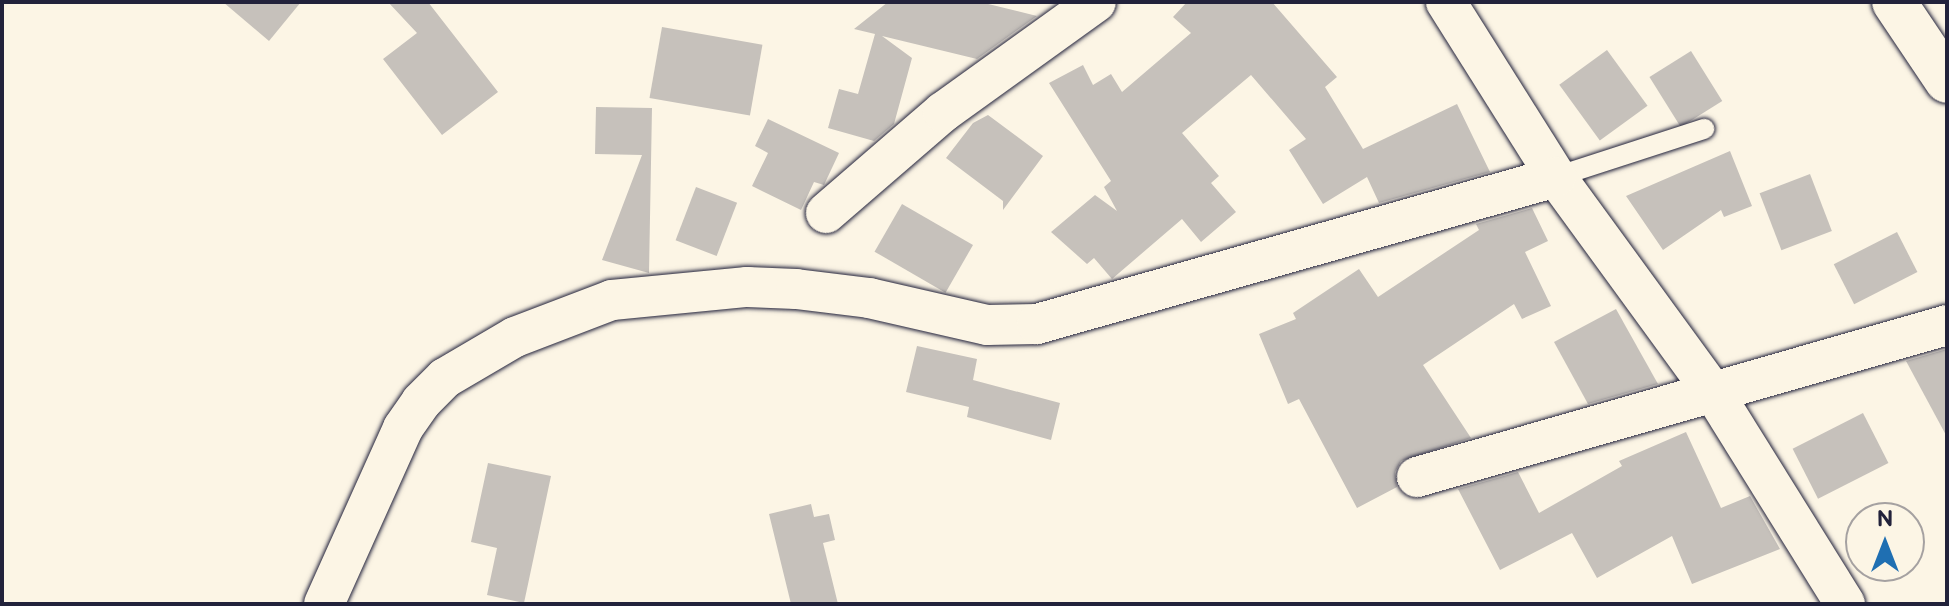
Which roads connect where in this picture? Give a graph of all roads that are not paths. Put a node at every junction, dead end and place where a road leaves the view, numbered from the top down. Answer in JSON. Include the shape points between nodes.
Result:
{"nodes":[{"id":1,"x":1096,"y":2,"type":"edge"},
{"id":2,"x":1446,"y":2,"type":"edge"},
{"id":3,"x":1894,"y":2,"type":"edge"},
{"id":4,"x":1947,"y":81,"type":"edge"},
{"id":5,"x":1704,"y":129,"type":"dead end"},
{"id":6,"x":1556,"y":177,"type":"junction"},
{"id":7,"x":826,"y":213,"type":"dead end"},
{"id":8,"x":1947,"y":325,"type":"edge"},
{"id":9,"x":1715,"y":395,"type":"junction"},
{"id":10,"x":1417,"y":477,"type":"dead end"},
{"id":11,"x":324,"y":604,"type":"edge"},
{"id":12,"x":1845,"y":604,"type":"edge"}],
"edges":[{"from":1,"to":7,"type":"street","via":[[943,112]]},
{"from":2,"to":6,"type":"street"},
{"from":3,"to":4,"type":"highway"},
{"from":5,"to":6,"type":"lane"},
{"from":6,"to":9,"type":"street"},
{"from":6,"to":11,"type":"street","via":[[1037,324],[987,325],[869,298],[796,289],[747,287],[612,300],[515,337],[445,378],[421,402],[403,428]]},
{"from":8,"to":9,"type":"street"},
{"from":9,"to":10,"type":"street"},
{"from":9,"to":12,"type":"street"}]}
